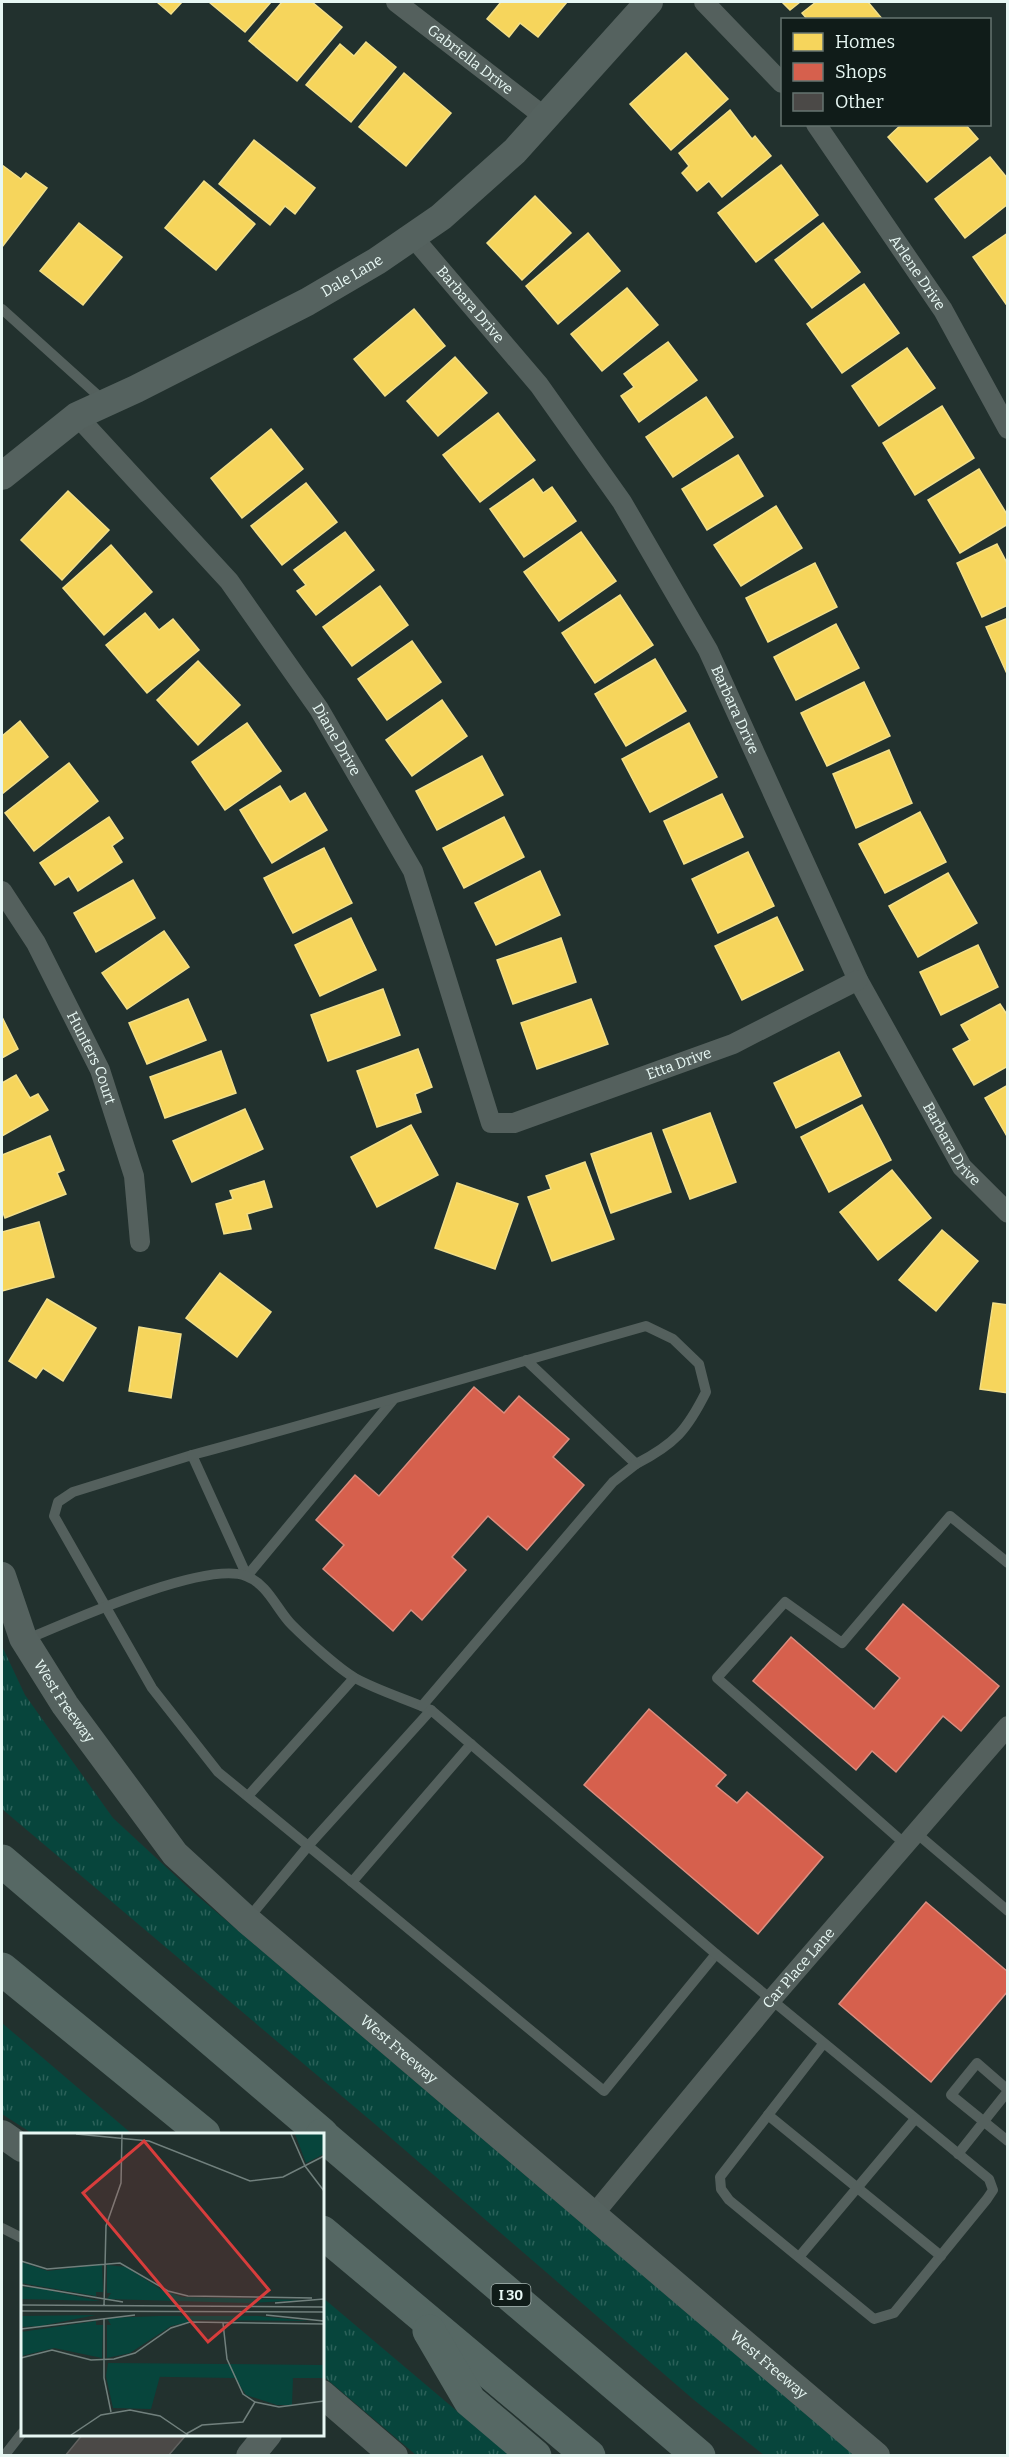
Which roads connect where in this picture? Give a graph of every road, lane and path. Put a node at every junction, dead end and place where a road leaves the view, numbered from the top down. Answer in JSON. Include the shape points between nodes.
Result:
{"nodes":[{"id":1,"x":396,"y":2,"type":"edge"},
{"id":2,"x":649,"y":2,"type":"edge"},
{"id":3,"x":704,"y":2,"type":"edge"},
{"id":4,"x":781,"y":81,"type":"edge"},
{"id":5,"x":546,"y":118,"type":"junction"},
{"id":6,"x":817,"y":126,"type":"edge"},
{"id":7,"x":412,"y":236,"type":"junction"},
{"id":8,"x":2,"y":309,"type":"edge"},
{"id":9,"x":106,"y":403,"type":"junction"},
{"id":10,"x":77,"y":416,"type":"junction"},
{"id":11,"x":1008,"y":429,"type":"edge"},
{"id":12,"x":2,"y":476,"type":"edge"},
{"id":13,"x":2,"y":891,"type":"edge"},
{"id":14,"x":858,"y":980,"type":"junction"},
{"id":15,"x":491,"y":1123,"type":"joint"},
{"id":16,"x":1008,"y":1213,"type":"edge"},
{"id":17,"x":140,"y":1242,"type":"dead end"},
{"id":18,"x":526,"y":1360,"type":"junction"},
{"id":19,"x":393,"y":1400,"type":"junction"},
{"id":20,"x":192,"y":1455,"type":"junction"},
{"id":21,"x":636,"y":1464,"type":"junction"},
{"id":22,"x":1008,"y":1563,"type":"edge"},
{"id":23,"x":2,"y":1576,"type":"edge"},
{"id":24,"x":247,"y":1576,"type":"junction"},
{"id":25,"x":106,"y":1607,"type":"junction"},
{"id":26,"x":25,"y":1640,"type":"junction"},
{"id":27,"x":354,"y":1678,"type":"junction"},
{"id":28,"x":426,"y":1708,"type":"junction"},
{"id":29,"x":1008,"y":1726,"type":"edge"},
{"id":30,"x":471,"y":1744,"type":"junction"},
{"id":31,"x":248,"y":1796,"type":"junction"},
{"id":32,"x":910,"y":1838,"type":"junction"},
{"id":33,"x":309,"y":1845,"type":"junction"},
{"id":34,"x":2,"y":1861,"type":"edge"},
{"id":35,"x":352,"y":1882,"type":"junction"},
{"id":36,"x":1008,"y":1911,"type":"edge"},
{"id":37,"x":247,"y":1920,"type":"junction"},
{"id":38,"x":716,"y":1954,"type":"junction"},
{"id":39,"x":3,"y":1970,"type":"edge"},
{"id":40,"x":771,"y":2000,"type":"junction"},
{"id":41,"x":824,"y":2044,"type":"junction"},
{"id":42,"x":1008,"y":2090,"type":"edge"},
{"id":43,"x":768,"y":2115,"type":"junction"},
{"id":44,"x":915,"y":2119,"type":"junction"},
{"id":45,"x":983,"y":2121,"type":"junction"},
{"id":46,"x":203,"y":2133,"type":"edge"},
{"id":47,"x":320,"y":2133,"type":"edge"},
{"id":48,"x":2,"y":2134,"type":"edge"},
{"id":49,"x":324,"y":2137,"type":"edge"},
{"id":50,"x":1008,"y":2141,"type":"edge"},
{"id":51,"x":21,"y":2147,"type":"edge"},
{"id":52,"x":958,"y":2154,"type":"junction"},
{"id":53,"x":858,"y":2188,"type":"junction"},
{"id":54,"x":594,"y":2214,"type":"junction"},
{"id":55,"x":2,"y":2228,"type":"edge"},
{"id":56,"x":324,"y":2234,"type":"edge"},
{"id":57,"x":21,"y":2238,"type":"edge"},
{"id":58,"x":941,"y":2256,"type":"junction"},
{"id":59,"x":799,"y":2257,"type":"junction"},
{"id":60,"x":416,"y":2308,"type":"junction"},
{"id":61,"x":324,"y":2396,"type":"edge"},
{"id":62,"x":21,"y":2434,"type":"edge"},
{"id":63,"x":266,"y":2436,"type":"edge"},
{"id":64,"x":699,"y":2455,"type":"edge"},
{"id":65,"x":4,"y":2456,"type":"edge"},
{"id":66,"x":250,"y":2456,"type":"edge"},
{"id":67,"x":394,"y":2456,"type":"edge"},
{"id":68,"x":535,"y":2456,"type":"edge"},
{"id":69,"x":589,"y":2456,"type":"edge"},
{"id":70,"x":876,"y":2456,"type":"edge"}],
"edges":[{"from":1,"to":5,"type":"street","name":"Gabriella Drive"},
{"from":2,"to":5,"type":"main road","name":"Dale Lane"},
{"from":3,"to":4,"type":"street"},
{"from":5,"to":7,"type":"main road","name":"Dale Lane","via":[[441,217]]},
{"from":6,"to":11,"type":"street","name":"Arlene Drive","via":[[943,310]]},
{"from":7,"to":9,"type":"main road","name":"Dale Lane","via":[[307,302]]},
{"from":7,"to":14,"type":"street","name":"Barbara Drive","via":[[539,385],[622,502],[708,650]]},
{"from":8,"to":9,"type":"lane"},
{"from":9,"to":10,"type":"main road","name":"Dale Lane"},
{"from":10,"to":12,"type":"main road","name":"Dale Lane"},
{"from":10,"to":15,"type":"street","name":"Diane Drive","via":[[229,581],[319,709],[413,871]]},
{"from":13,"to":17,"type":"street","name":"Hunters Court","via":[[36,943],[100,1070],[134,1176]]},
{"from":14,"to":15,"type":"street","name":"Etta Drive","via":[[733,1044],[514,1122]]},
{"from":14,"to":16,"type":"street","name":"Barbara Drive","via":[[962,1167]]},
{"from":18,"to":19,"type":"lane"},
{"from":18,"to":21,"type":"lane"},
{"from":18,"to":21,"type":"lane","via":[[646,1326],[673,1339],[699,1365],[706,1392],[690,1424],[669,1445]]},
{"from":19,"to":20,"type":"lane"},
{"from":19,"to":24,"type":"lane"},
{"from":20,"to":24,"type":"lane"},
{"from":20,"to":25,"type":"lane","via":[[73,1492],[58,1502],[54,1516]]},
{"from":21,"to":28,"type":"lane","via":[[613,1482]]},
{"from":22,"to":32,"type":"lane","via":[[950,1516],[842,1643],[785,1602],[717,1678]]},
{"from":23,"to":26,"type":"main road","name":"West Freeway"},
{"from":24,"to":25,"type":"lane","via":[[218,1572]]},
{"from":24,"to":27,"type":"lane","via":[[272,1597],[291,1625]]},
{"from":25,"to":26,"type":"lane"},
{"from":25,"to":31,"type":"lane","via":[[152,1688],[218,1772]]},
{"from":26,"to":37,"type":"main road","name":"West Freeway","via":[[65,1705],[175,1854]]},
{"from":27,"to":28,"type":"lane"},
{"from":27,"to":31,"type":"lane"},
{"from":28,"to":30,"type":"lane"},
{"from":28,"to":33,"type":"lane"},
{"from":29,"to":32,"type":"street","name":"Car Place Lane"},
{"from":30,"to":35,"type":"lane"},
{"from":30,"to":38,"type":"lane"},
{"from":31,"to":33,"type":"lane"},
{"from":32,"to":36,"type":"lane"},
{"from":32,"to":40,"type":"street","name":"Car Place Lane"},
{"from":33,"to":35,"type":"lane"},
{"from":33,"to":37,"type":"lane"},
{"from":34,"to":47,"type":"highway","number":"I 30"},
{"from":35,"to":38,"type":"lane","via":[[604,2091]]},
{"from":37,"to":54,"type":"main road","name":"West Freeway"},
{"from":38,"to":40,"type":"lane"},
{"from":39,"to":46,"type":"highway"},
{"from":40,"to":41,"type":"lane"},
{"from":40,"to":54,"type":"street","name":"Car Place Lane"},
{"from":41,"to":43,"type":"lane"},
{"from":41,"to":44,"type":"lane"},
{"from":42,"to":45,"type":"lane"},
{"from":42,"to":45,"type":"lane","via":[[977,2063],[951,2095]]},
{"from":43,"to":53,"type":"lane"},
{"from":43,"to":59,"type":"lane","via":[[720,2177],[721,2189],[729,2200]]},
{"from":44,"to":52,"type":"lane"},
{"from":44,"to":53,"type":"lane"},
{"from":45,"to":50,"type":"lane"},
{"from":45,"to":52,"type":"lane"},
{"from":48,"to":51,"type":"main road"},
{"from":49,"to":64,"type":"highway","number":"I 30"},
{"from":52,"to":58,"type":"lane","via":[[989,2179],[993,2190]]},
{"from":53,"to":58,"type":"lane"},
{"from":53,"to":59,"type":"lane"},
{"from":54,"to":70,"type":"main road","name":"West Freeway"},
{"from":55,"to":57,"type":"lane"},
{"from":56,"to":60,"type":"highway"},
{"from":58,"to":59,"type":"lane","via":[[894,2313],[874,2319]]},
{"from":60,"to":68,"type":"highway","via":[[470,2401]]},
{"from":60,"to":69,"type":"highway"},
{"from":61,"to":67,"type":"main road"},
{"from":62,"to":65,"type":"lane"},
{"from":63,"to":66,"type":"main road"}]}
